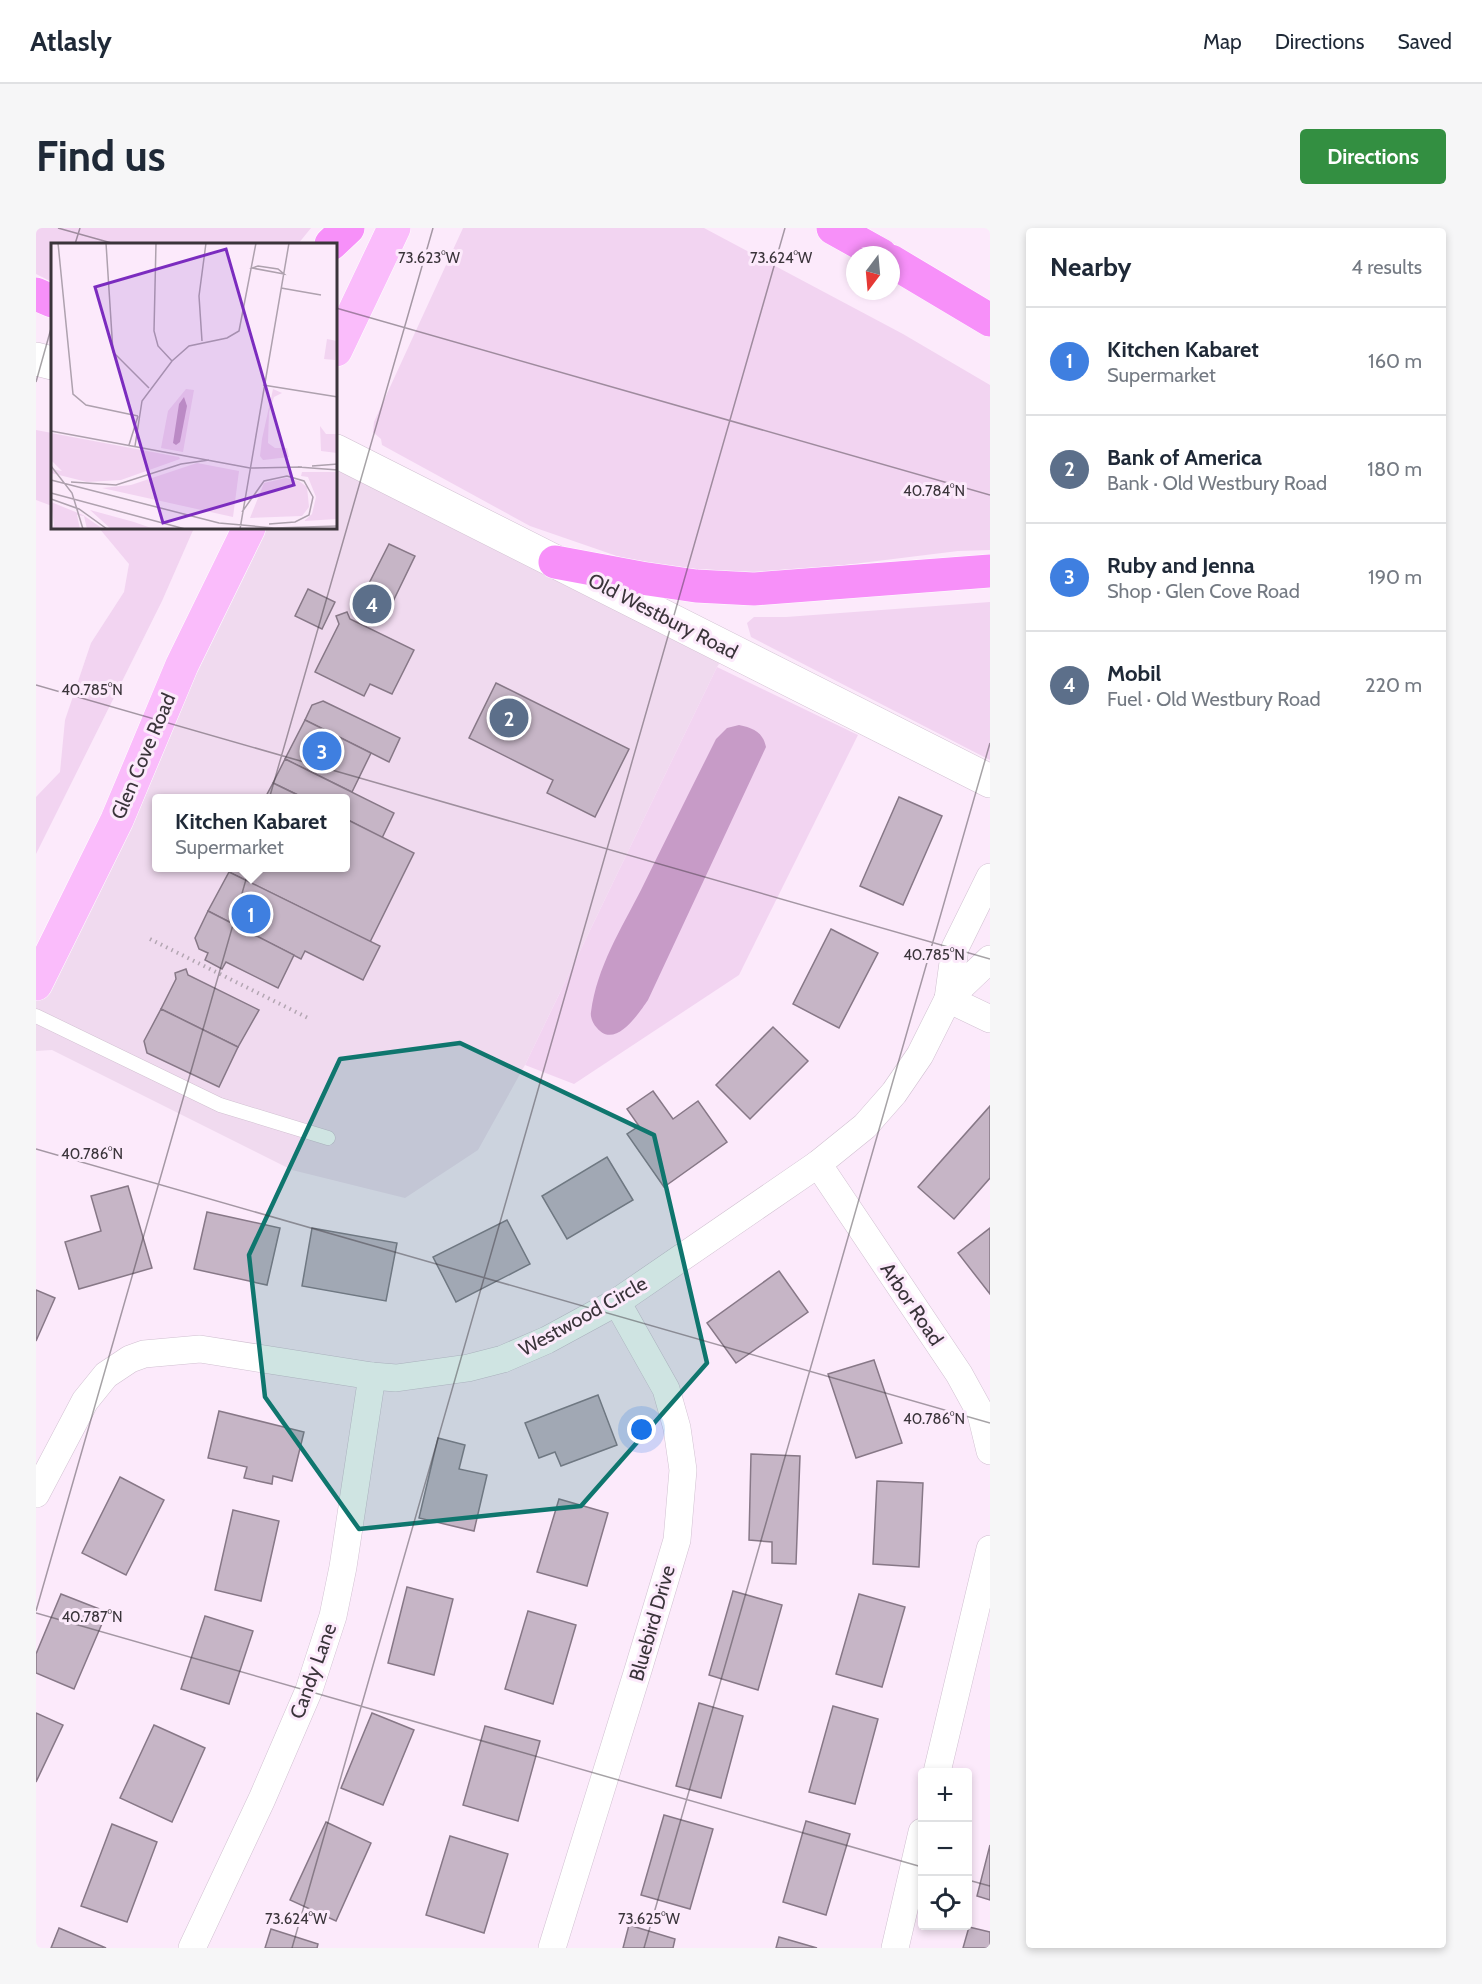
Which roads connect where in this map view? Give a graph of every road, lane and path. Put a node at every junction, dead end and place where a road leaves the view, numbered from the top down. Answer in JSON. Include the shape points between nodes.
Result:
{"nodes":[{"id":1,"x":348,"y":228,"type":"edge"},
{"id":2,"x":394,"y":228,"type":"edge"},
{"id":3,"x":833,"y":228,"type":"edge"},
{"id":4,"x":332,"y":243,"type":"edge"},
{"id":5,"x":865,"y":246,"type":"edge"},
{"id":6,"x":900,"y":266,"type":"edge"},
{"id":7,"x":36,"y":294,"type":"edge"},
{"id":8,"x":51,"y":301,"type":"edge"},
{"id":9,"x":990,"y":320,"type":"edge"},
{"id":10,"x":338,"y":346,"type":"edge"},
{"id":11,"x":36,"y":359,"type":"edge"},
{"id":12,"x":51,"y":363,"type":"edge"},
{"id":13,"x":338,"y":452,"type":"edge"},
{"id":14,"x":248,"y":530,"type":"edge"},
{"id":15,"x":555,"y":562,"type":"junction"},
{"id":16,"x":990,"y":571,"type":"edge"},
{"id":17,"x":990,"y":781,"type":"edge"},
{"id":18,"x":990,"y":877,"type":"edge"},
{"id":19,"x":150,"y":939,"type":"dead end"},
{"id":20,"x":990,"y":959,"type":"edge"},
{"id":21,"x":39,"y":970,"type":"edge"},
{"id":22,"x":948,"y":999,"type":"junction"},
{"id":23,"x":36,"y":1016,"type":"edge"},
{"id":24,"x":308,"y":1018,"type":"dead end"},
{"id":25,"x":990,"y":1019,"type":"edge"},
{"id":26,"x":328,"y":1138,"type":"dead end"},
{"id":27,"x":818,"y":1164,"type":"junction"},
{"id":28,"x":617,"y":1302,"type":"junction"},
{"id":29,"x":372,"y":1376,"type":"junction"},
{"id":30,"x":990,"y":1451,"type":"edge"},
{"id":31,"x":36,"y":1494,"type":"edge"},
{"id":32,"x":990,"y":1549,"type":"edge"},
{"id":33,"x":938,"y":1768,"type":"edge"},
{"id":34,"x":918,"y":1849,"type":"edge"},
{"id":35,"x":192,"y":1948,"type":"edge"},
{"id":36,"x":552,"y":1948,"type":"edge"},
{"id":37,"x":895,"y":1948,"type":"edge"}],
"edges":[{"from":1,"to":4,"type":"highway"},
{"from":2,"to":10,"type":"main road"},
{"from":3,"to":5,"type":"highway"},
{"from":6,"to":9,"type":"highway"},
{"from":7,"to":8,"type":"highway"},
{"from":11,"to":12,"type":"main road"},
{"from":13,"to":15,"type":"main road","name":"Old Westbury Road"},
{"from":14,"to":21,"type":"main road","name":"Glen Cove Road","via":[[182,665],[117,820]]},
{"from":15,"to":16,"type":"highway","via":[[677,583],[754,589]]},
{"from":15,"to":17,"type":"main road","name":"Old Westbury Road"},
{"from":18,"to":22,"type":"street","name":"Westwood Circle","via":[[955,948]]},
{"from":19,"to":24,"type":"path"},
{"from":20,"to":22,"type":"street","name":"Westwood Circle"},
{"from":22,"to":25,"type":"street"},
{"from":22,"to":27,"type":"street","name":"Westwood Circle","via":[[920,1055],[894,1093],[865,1126]]},
{"from":23,"to":26,"type":"lane","via":[[220,1105]]},
{"from":27,"to":28,"type":"street","name":"Westwood Circle"},
{"from":27,"to":30,"type":"street","name":"Arbor Road","via":[[959,1374],[981,1414]]},
{"from":28,"to":29,"type":"street","name":"Westwood Circle","via":[[503,1359],[396,1378]]},
{"from":28,"to":36,"type":"street","name":"Bluebird Drive","via":[[666,1389],[677,1428],[683,1470],[676,1540]]},
{"from":29,"to":31,"type":"street","name":"Westwood Circle","via":[[200,1349],[144,1354],[106,1375],[85,1401]]},
{"from":29,"to":35,"type":"street","name":"Candy Lane","via":[[333,1616],[309,1690]]},
{"from":32,"to":33,"type":"street"},
{"from":34,"to":37,"type":"street"}]}
